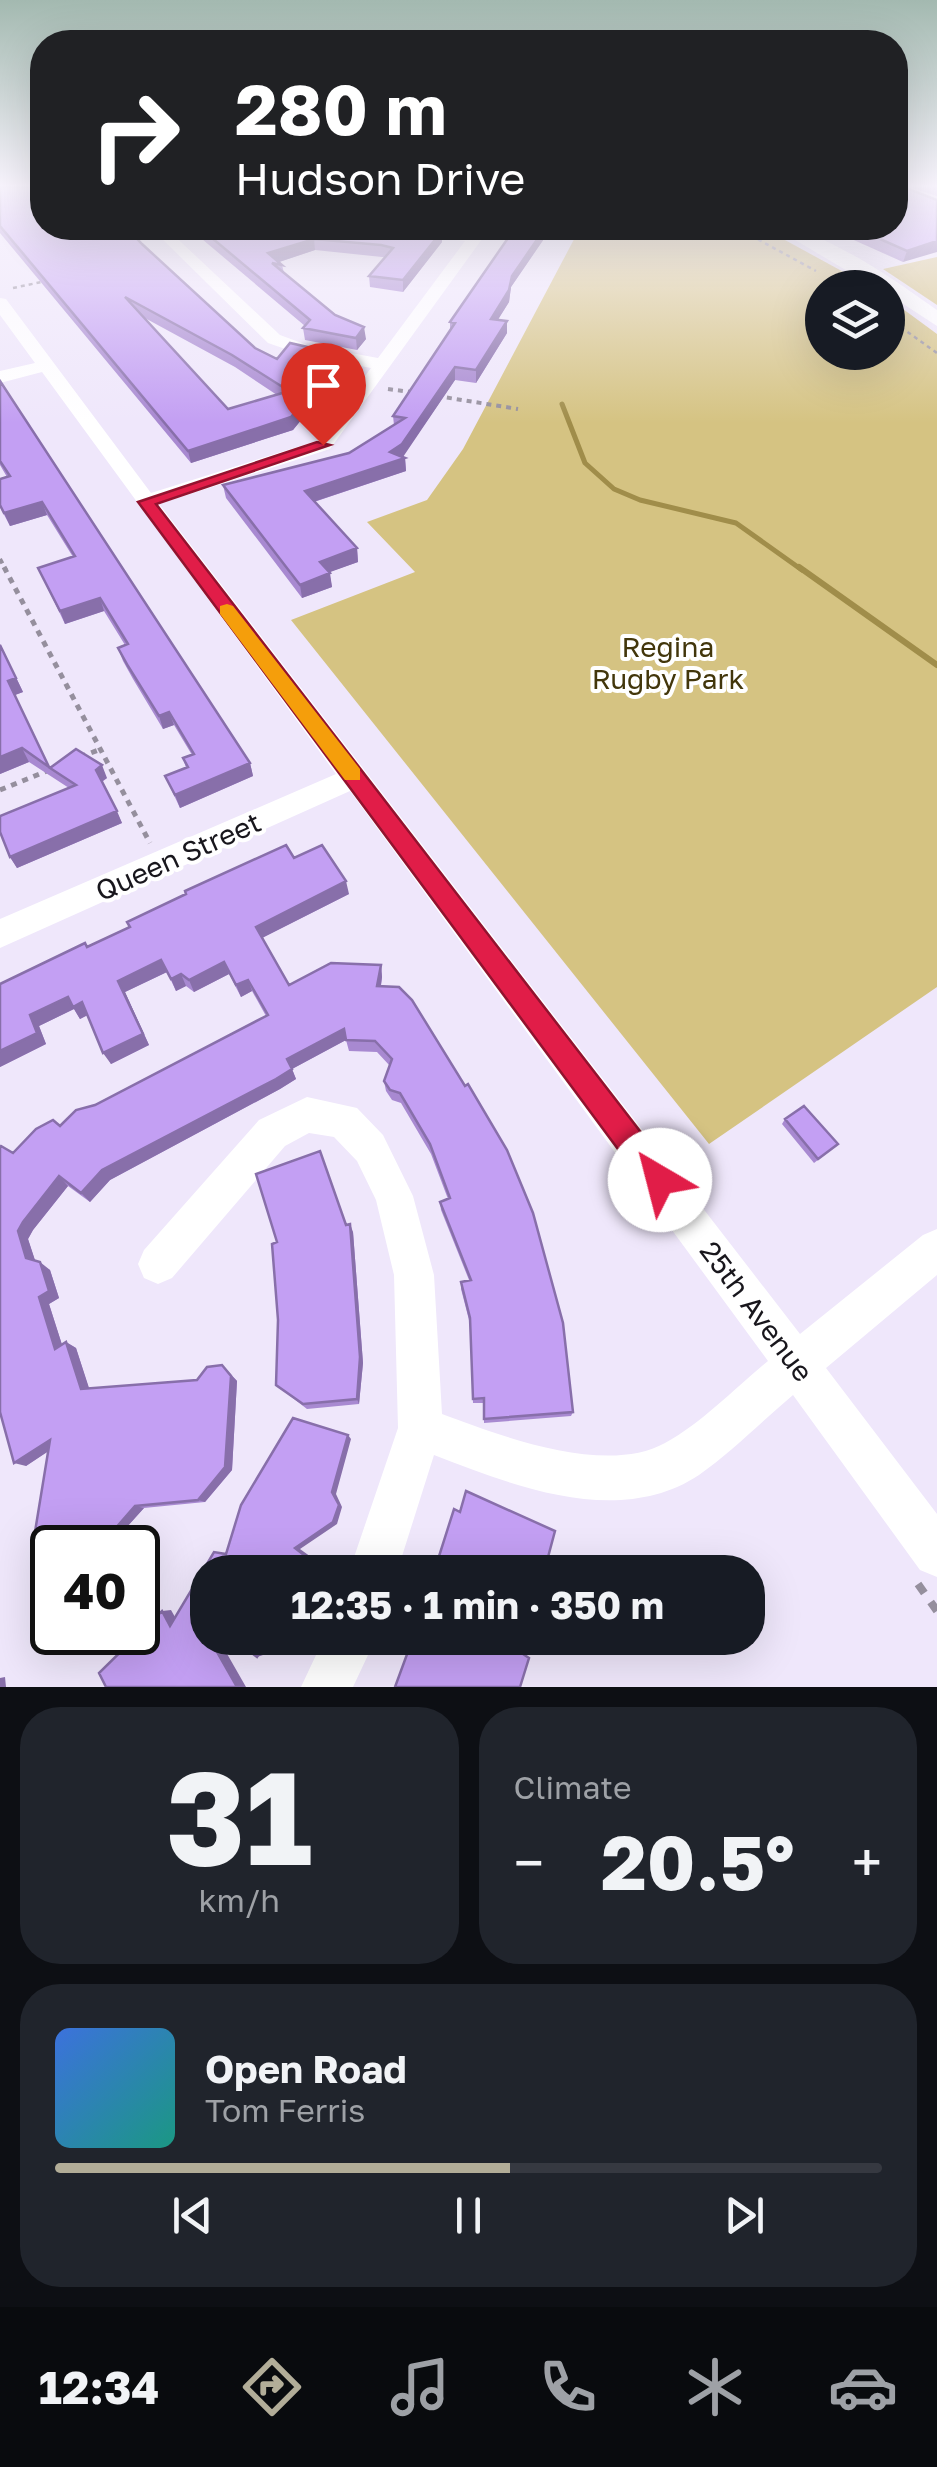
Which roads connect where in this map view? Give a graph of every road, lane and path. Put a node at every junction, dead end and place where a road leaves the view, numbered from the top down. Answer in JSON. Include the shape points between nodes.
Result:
{"nodes":[{"id":1,"x":198,"y":266,"type":"edge"},
{"id":2,"x":455,"y":266,"type":"edge"},
{"id":3,"x":852,"y":266,"type":"edge"},
{"id":4,"x":54,"y":279,"type":"edge"},
{"id":5,"x":0,"y":291,"type":"edge"},
{"id":6,"x":0,"y":303,"type":"edge"},
{"id":7,"x":937,"y":320,"type":"edge"},
{"id":8,"x":905,"y":330,"type":"edge"},
{"id":9,"x":937,"y":353,"type":"edge"},
{"id":10,"x":384,"y":365,"type":"junction"},
{"id":11,"x":46,"y":366,"type":"junction"},
{"id":12,"x":0,"y":377,"type":"edge"},
{"id":13,"x":370,"y":386,"type":"junction"},
{"id":14,"x":518,"y":409,"type":"dead end"},
{"id":15,"x":146,"y":502,"type":"junction"},
{"id":16,"x":0,"y":559,"type":"edge"},
{"id":17,"x":101,"y":749,"type":"junction"},
{"id":18,"x":67,"y":763,"type":"edge"},
{"id":19,"x":50,"y":770,"type":"edge"},
{"id":20,"x":355,"y":777,"type":"junction"},
{"id":21,"x":0,"y":790,"type":"edge"},
{"id":22,"x":160,"y":863,"type":"junction"},
{"id":23,"x":0,"y":934,"type":"edge"},
{"id":24,"x":937,"y":1249,"type":"edge"},
{"id":25,"x":158,"y":1264,"type":"dead end"},
{"id":26,"x":797,"y":1365,"type":"junction"},
{"id":27,"x":420,"y":1428,"type":"junction"},
{"id":28,"x":937,"y":1552,"type":"edge"},
{"id":29,"x":378,"y":1555,"type":"edge"},
{"id":30,"x":342,"y":1655,"type":"edge"},
{"id":31,"x":326,"y":1687,"type":"edge"}],
"edges":[{"from":1,"to":10,"type":"street","via":[[274,338]]},
{"from":2,"to":10,"type":"street"},
{"from":3,"to":7,"type":"main road"},
{"from":4,"to":5,"type":"path"},
{"from":6,"to":11,"type":"street","name":"25th Avenue"},
{"from":8,"to":9,"type":"path"},
{"from":10,"to":13,"type":"street"},
{"from":11,"to":12,"type":"street"},
{"from":11,"to":15,"type":"street","name":"25th Avenue"},
{"from":13,"to":14,"type":"path"},
{"from":13,"to":15,"type":"street","via":[[323,445]]},
{"from":15,"to":20,"type":"street","name":"25th Avenue"},
{"from":16,"to":17,"type":"path"},
{"from":17,"to":18,"type":"path"},
{"from":17,"to":22,"type":"path"},
{"from":19,"to":21,"type":"path"},
{"from":20,"to":22,"type":"street","name":"Queen Street"},
{"from":20,"to":26,"type":"street","name":"25th Avenue"},
{"from":22,"to":23,"type":"street","name":"Queen Street"},
{"from":24,"to":26,"type":"street"},
{"from":25,"to":27,"type":"street","via":[[272,1133],[307,1116],[344,1122],[370,1148],[394,1196],[414,1274]]},
{"from":26,"to":27,"type":"street","via":[[681,1460],[631,1478],[521,1466]]},
{"from":26,"to":28,"type":"street","name":"25th Avenue"},
{"from":27,"to":29,"type":"street"},
{"from":30,"to":31,"type":"street"}]}
